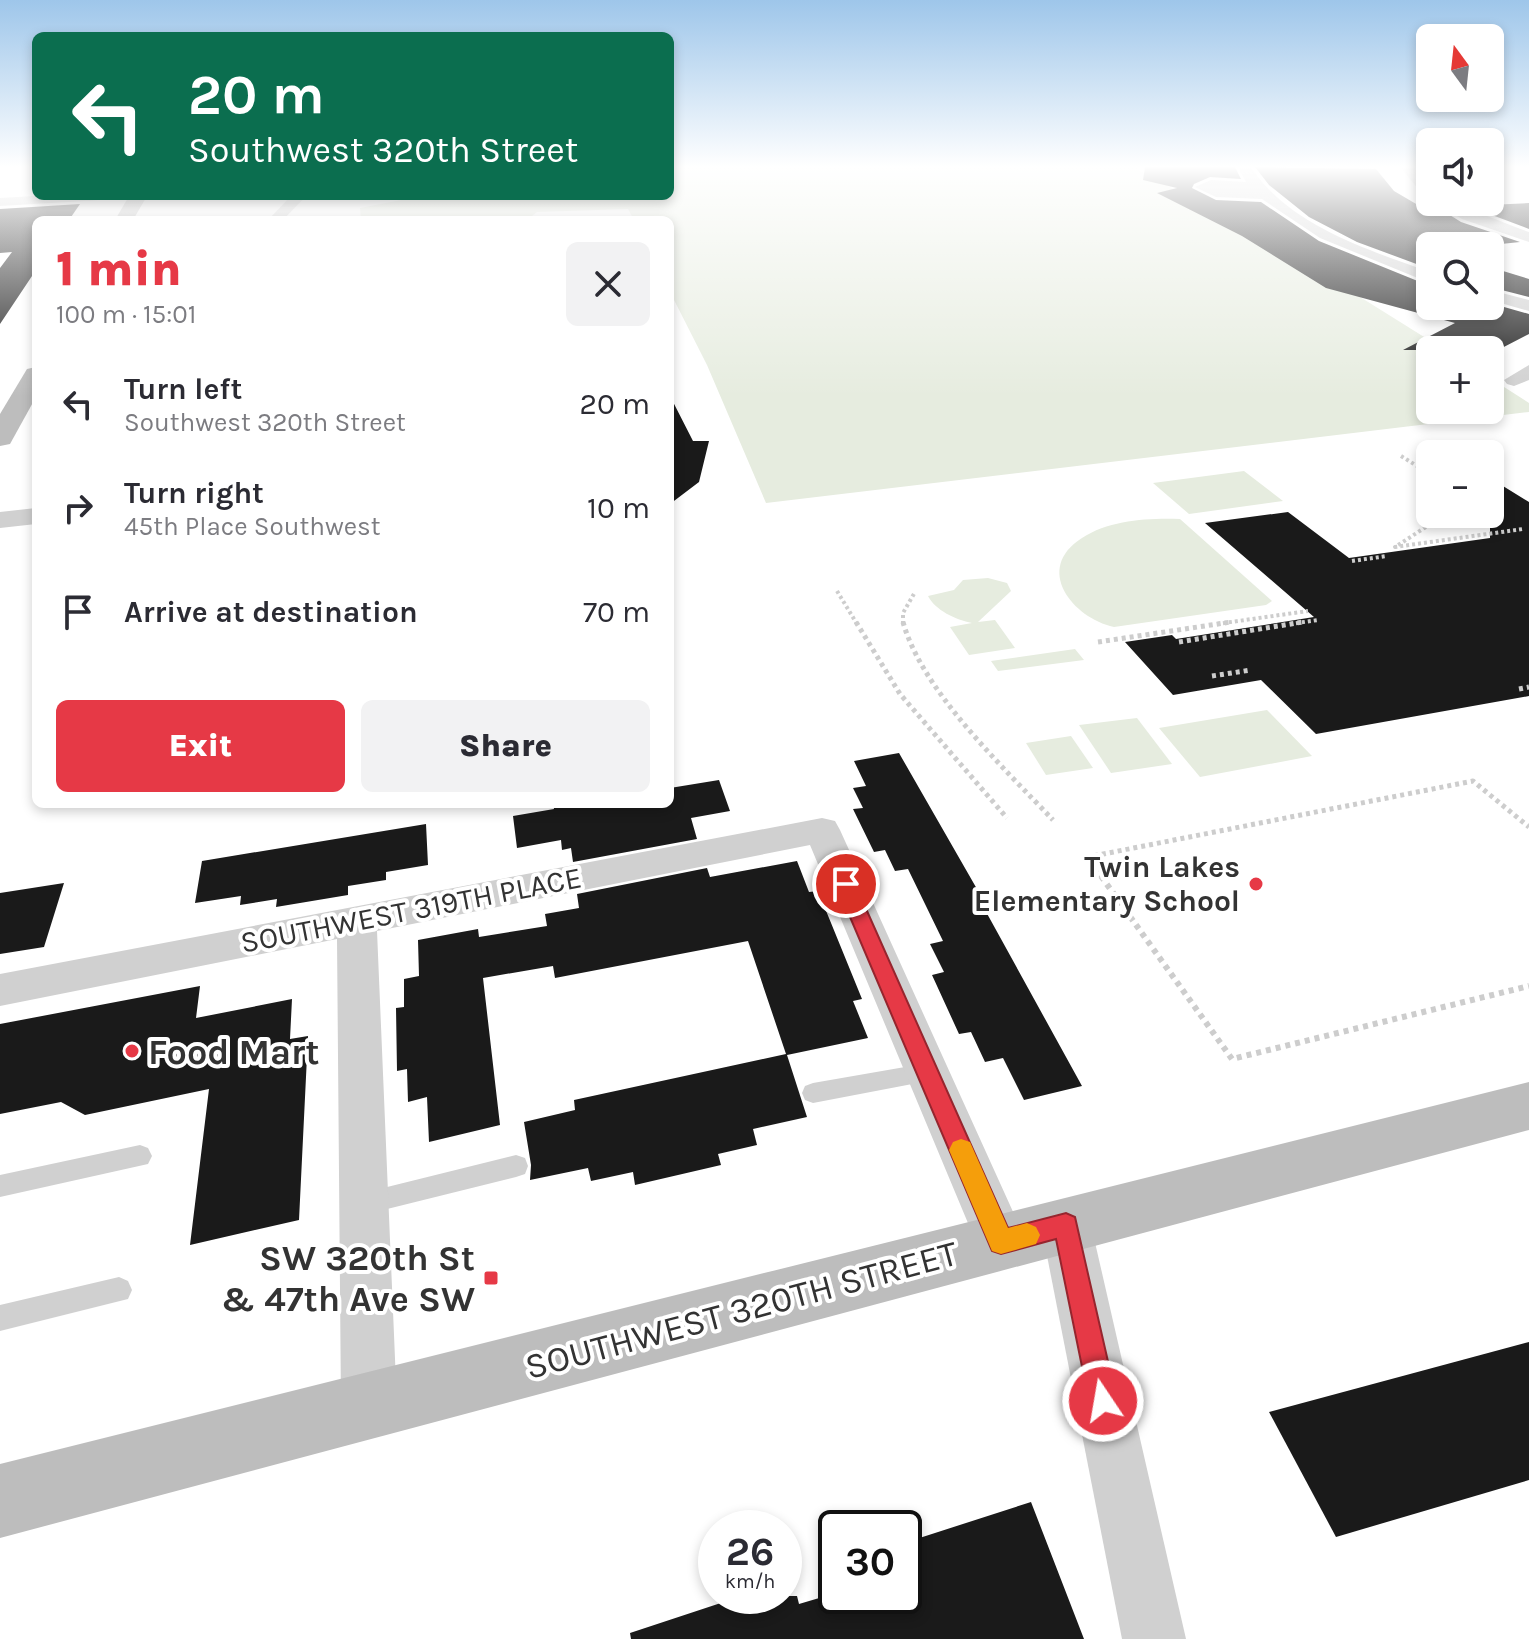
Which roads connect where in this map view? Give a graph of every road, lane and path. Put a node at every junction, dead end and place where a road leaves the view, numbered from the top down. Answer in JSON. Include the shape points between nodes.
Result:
{"nodes":[{"id":1,"x":1348,"y":243,"type":"edge"},
{"id":2,"x":1416,"y":280,"type":"edge"},
{"id":3,"x":1504,"y":299,"type":"edge"},
{"id":4,"x":1529,"y":306,"type":"edge"},
{"id":5,"x":32,"y":384,"type":"edge"},
{"id":6,"x":0,"y":438,"type":"edge"},
{"id":7,"x":1401,"y":456,"type":"dead end"},
{"id":8,"x":1416,"y":465,"type":"edge"},
{"id":9,"x":32,"y":516,"type":"edge"},
{"id":10,"x":0,"y":520,"type":"edge"},
{"id":11,"x":1427,"y":528,"type":"edge"},
{"id":12,"x":1523,"y":529,"type":"dead end"},
{"id":13,"x":1387,"y":556,"type":"dead end"},
{"id":14,"x":1352,"y":561,"type":"dead end"},
{"id":15,"x":837,"y":591,"type":"dead end"},
{"id":16,"x":915,"y":592,"type":"dead end"},
{"id":17,"x":1308,"y":611,"type":"dead end"},
{"id":18,"x":1318,"y":620,"type":"dead end"},
{"id":19,"x":1098,"y":642,"type":"dead end"},
{"id":20,"x":1179,"y":642,"type":"dead end"},
{"id":21,"x":1251,"y":670,"type":"dead end"},
{"id":22,"x":1212,"y":676,"type":"dead end"},
{"id":23,"x":1529,"y":687,"type":"edge"},
{"id":24,"x":1519,"y":689,"type":"dead end"},
{"id":25,"x":1007,"y":818,"type":"dead end"},
{"id":26,"x":1053,"y":820,"type":"dead end"},
{"id":27,"x":1529,"y":827,"type":"edge"},
{"id":28,"x":357,"y":921,"type":"junction"},
{"id":29,"x":1529,"y":986,"type":"edge"},
{"id":30,"x":0,"y":990,"type":"edge"},
{"id":31,"x":928,"y":1072,"type":"junction"},
{"id":32,"x":813,"y":1093,"type":"dead end"},
{"id":33,"x":1529,"y":1106,"type":"edge"},
{"id":34,"x":140,"y":1156,"type":"dead end"},
{"id":35,"x":516,"y":1166,"type":"dead end"},
{"id":36,"x":0,"y":1186,"type":"edge"},
{"id":37,"x":365,"y":1204,"type":"junction"},
{"id":38,"x":1066,"y":1225,"type":"junction"},
{"id":39,"x":1001,"y":1242,"type":"junction"},
{"id":40,"x":119,"y":1290,"type":"dead end"},
{"id":41,"x":0,"y":1318,"type":"edge"},
{"id":42,"x":369,"y":1406,"type":"junction"},
{"id":43,"x":0,"y":1501,"type":"edge"},
{"id":44,"x":1154,"y":1639,"type":"edge"}],
"edges":[{"from":1,"to":2,"type":"street","via":[[1401,267],[1385,275]]},
{"from":3,"to":4,"type":"street"},
{"from":5,"to":6,"type":"main road"},
{"from":7,"to":8,"type":"path"},
{"from":9,"to":10,"type":"street"},
{"from":11,"to":12,"type":"path","via":[[1398,549]]},
{"from":13,"to":14,"type":"path"},
{"from":15,"to":25,"type":"path","via":[[900,694]]},
{"from":16,"to":26,"type":"path","via":[[902,621],[915,650],[951,706]]},
{"from":17,"to":19,"type":"path"},
{"from":18,"to":20,"type":"path"},
{"from":21,"to":22,"type":"path"},
{"from":23,"to":24,"type":"path"},
{"from":27,"to":29,"type":"path","via":[[1473,781],[1088,857],[1232,1059]]},
{"from":28,"to":30,"type":"street","name":"SOUTHWEST 319TH PLACE"},
{"from":28,"to":31,"type":"street","name":"SOUTHWEST 319TH PLACE","via":[[822,830]]},
{"from":28,"to":37,"type":"street"},
{"from":31,"to":32,"type":"lane"},
{"from":31,"to":39,"type":"street"},
{"from":33,"to":38,"type":"main road","name":"SOUTHWEST 320TH STREET"},
{"from":34,"to":36,"type":"lane"},
{"from":35,"to":37,"type":"lane"},
{"from":37,"to":42,"type":"street"},
{"from":38,"to":39,"type":"main road","name":"SOUTHWEST 320TH STREET"},
{"from":38,"to":44,"type":"street"},
{"from":39,"to":42,"type":"main road","name":"SOUTHWEST 320TH STREET"},
{"from":40,"to":41,"type":"lane"},
{"from":42,"to":43,"type":"main road","name":"SOUTHWEST 320TH STREET"}]}
